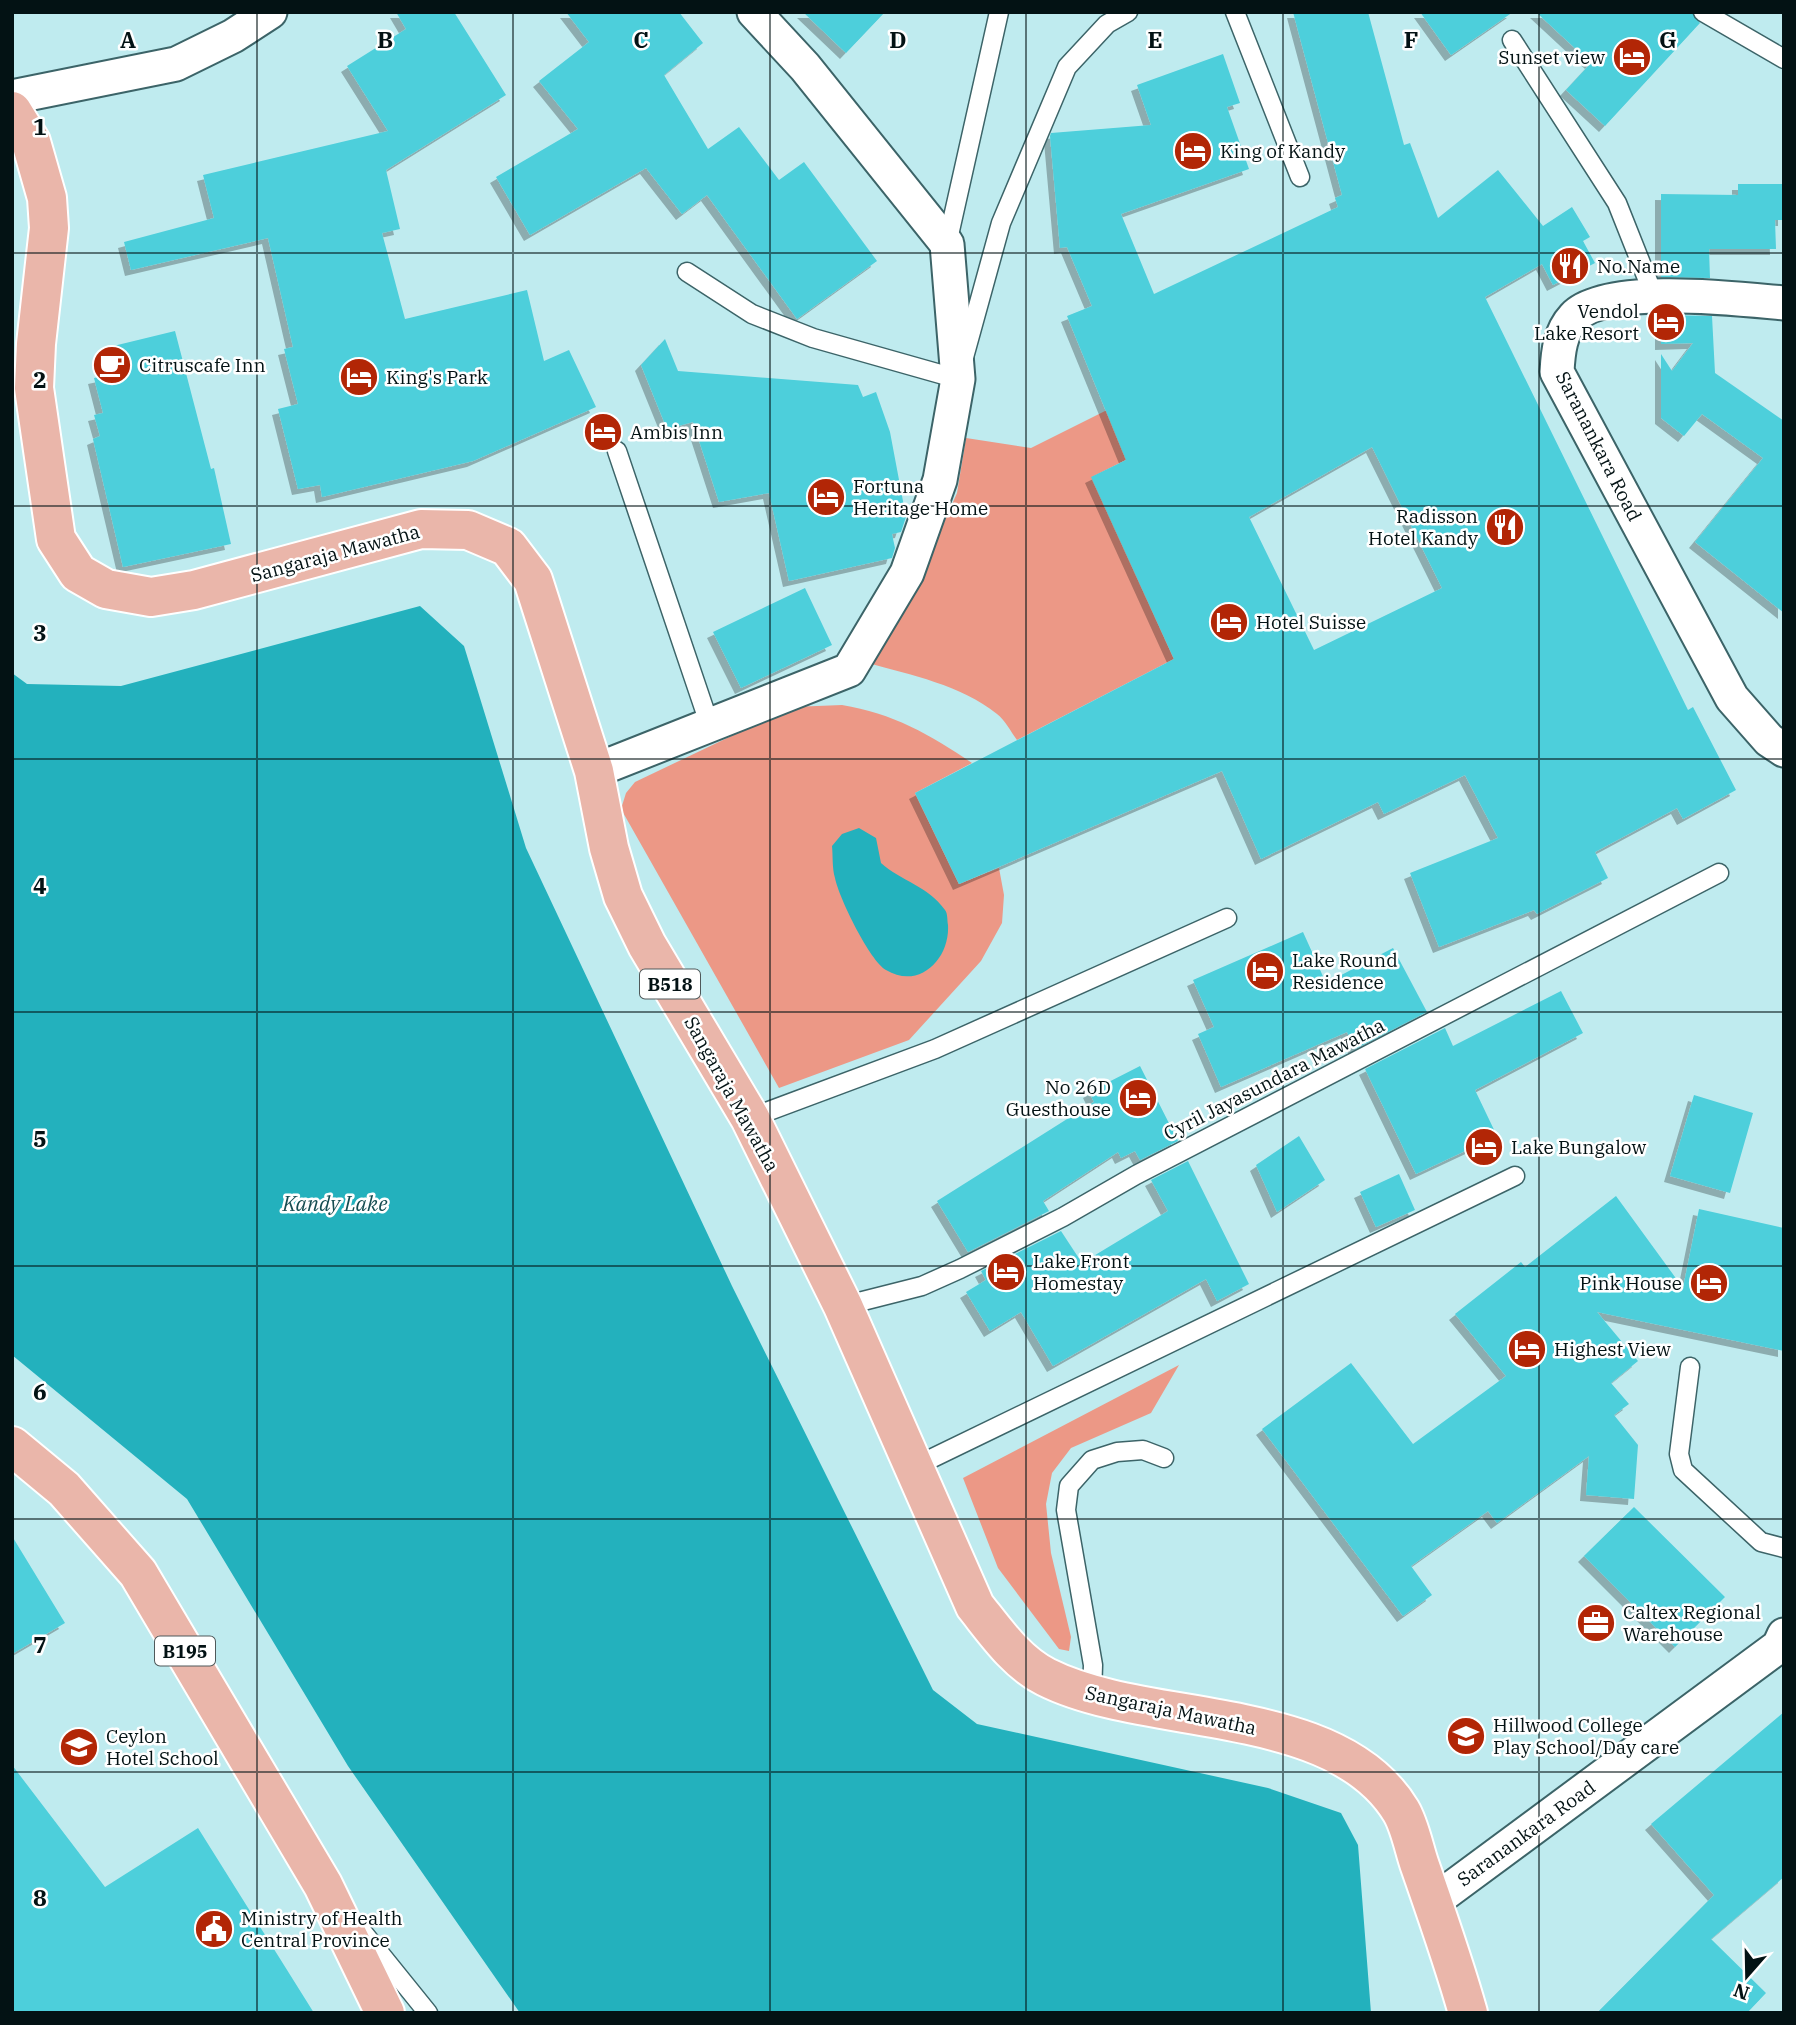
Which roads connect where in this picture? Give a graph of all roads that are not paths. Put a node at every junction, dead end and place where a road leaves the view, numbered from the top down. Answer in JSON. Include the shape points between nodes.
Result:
{"nodes":[{"id":1,"x":270,"y":12,"type":"edge"},
{"id":2,"x":754,"y":12,"type":"edge"},
{"id":3,"x":999,"y":12,"type":"edge"},
{"id":4,"x":1128,"y":12,"type":"edge"},
{"id":5,"x":1235,"y":12,"type":"edge"},
{"id":6,"x":1703,"y":12,"type":"edge"},
{"id":7,"x":1512,"y":40,"type":"dead end"},
{"id":8,"x":1784,"y":59,"type":"edge"},
{"id":9,"x":12,"y":96,"type":"edge"},
{"id":10,"x":12,"y":111,"type":"edge"},
{"id":11,"x":1300,"y":177,"type":"dead end"},
{"id":12,"x":947,"y":244,"type":"junction"},
{"id":13,"x":687,"y":272,"type":"dead end"},
{"id":14,"x":1654,"y":296,"type":"junction"},
{"id":15,"x":1784,"y":303,"type":"edge"},
{"id":16,"x":958,"y":379,"type":"junction"},
{"id":17,"x":617,"y":451,"type":"dead end"},
{"id":18,"x":709,"y":723,"type":"junction"},
{"id":19,"x":1784,"y":750,"type":"edge"},
{"id":20,"x":594,"y":771,"type":"junction"},
{"id":21,"x":1719,"y":873,"type":"dead end"},
{"id":22,"x":1227,"y":918,"type":"dead end"},
{"id":23,"x":750,"y":1118,"type":"junction"},
{"id":24,"x":1515,"y":1176,"type":"dead end"},
{"id":25,"x":843,"y":1306,"type":"junction"},
{"id":26,"x":1690,"y":1367,"type":"dead end"},
{"id":27,"x":12,"y":1446,"type":"edge"},
{"id":28,"x":1164,"y":1458,"type":"dead end"},
{"id":29,"x":916,"y":1466,"type":"junction"},
{"id":30,"x":1784,"y":1549,"type":"edge"},
{"id":31,"x":1784,"y":1634,"type":"edge"},
{"id":32,"x":1092,"y":1695,"type":"junction"},
{"id":33,"x":323,"y":1885,"type":"junction"},
{"id":34,"x":1433,"y":1902,"type":"junction"},
{"id":35,"x":385,"y":2013,"type":"edge"},
{"id":36,"x":428,"y":2013,"type":"edge"},
{"id":37,"x":1468,"y":2013,"type":"edge"}],
"edges":[{"from":1,"to":9,"type":"street","via":[[176,64]]},
{"from":2,"to":12,"type":"street","via":[[805,67]]},
{"from":3,"to":12,"type":"lane"},
{"from":4,"to":16,"type":"lane","via":[[1107,24],[1067,67],[1001,223]]},
{"from":5,"to":11,"type":"lane"},
{"from":6,"to":8,"type":"lane"},
{"from":7,"to":14,"type":"lane","via":[[1617,203]]},
{"from":10,"to":20,"type":"main road","name":"Sangaraja Mawatha","number":"B518","via":[[31,142],[47,198],[49,229],[34,388],[56,539],[78,572],[106,589],[151,597],[194,590],[421,529],[468,530],[508,547],[533,580]]},
{"from":12,"to":16,"type":"street"},
{"from":13,"to":16,"type":"lane","via":[[752,314],[813,338]]},
{"from":14,"to":15,"type":"street","name":"Saranankara Road"},
{"from":14,"to":19,"type":"street","name":"Saranankara Road","via":[[1600,300],[1574,316],[1558,345],[1557,372],[1732,698],[1769,740]]},
{"from":16,"to":18,"type":"street","via":[[940,480],[907,573],[849,670]]},
{"from":17,"to":18,"type":"lane"},
{"from":18,"to":20,"type":"street"},
{"from":20,"to":23,"type":"main road","name":"Sangaraja Mawatha","number":"B518","via":[[623,896]]},
{"from":21,"to":25,"type":"lane","name":"Cyril Jayasundara Mawatha","via":[[960,1269],[922,1286]]},
{"from":22,"to":23,"type":"lane","via":[[935,1049]]},
{"from":23,"to":25,"type":"main road","name":"Sangaraja Mawatha","number":"B518"},
{"from":24,"to":29,"type":"lane"},
{"from":25,"to":29,"type":"main road","name":"Sangaraja Mawatha","number":"B518"},
{"from":26,"to":30,"type":"lane","via":[[1679,1454],[1683,1470],[1761,1542]]},
{"from":27,"to":33,"type":"main road","number":"B195","via":[[64,1489],[138,1573]]},
{"from":28,"to":32,"type":"lane","via":[[1143,1450],[1117,1452],[1092,1461],[1069,1486],[1066,1510],[1093,1665]]},
{"from":29,"to":32,"type":"main road","name":"Sangaraja Mawatha","number":"B518","via":[[975,1606],[1005,1644],[1044,1676]]},
{"from":31,"to":34,"type":"street","name":"Saranankara Road","via":[[1779,1646]]},
{"from":32,"to":34,"type":"main road","name":"Sangaraja Mawatha","number":"B518","via":[[1239,1722],[1332,1751],[1371,1774],[1401,1812]]},
{"from":33,"to":35,"type":"main road"},
{"from":33,"to":36,"type":"lane"},
{"from":34,"to":37,"type":"main road","name":"Sangaraja Mawatha","number":"B518"}]}
